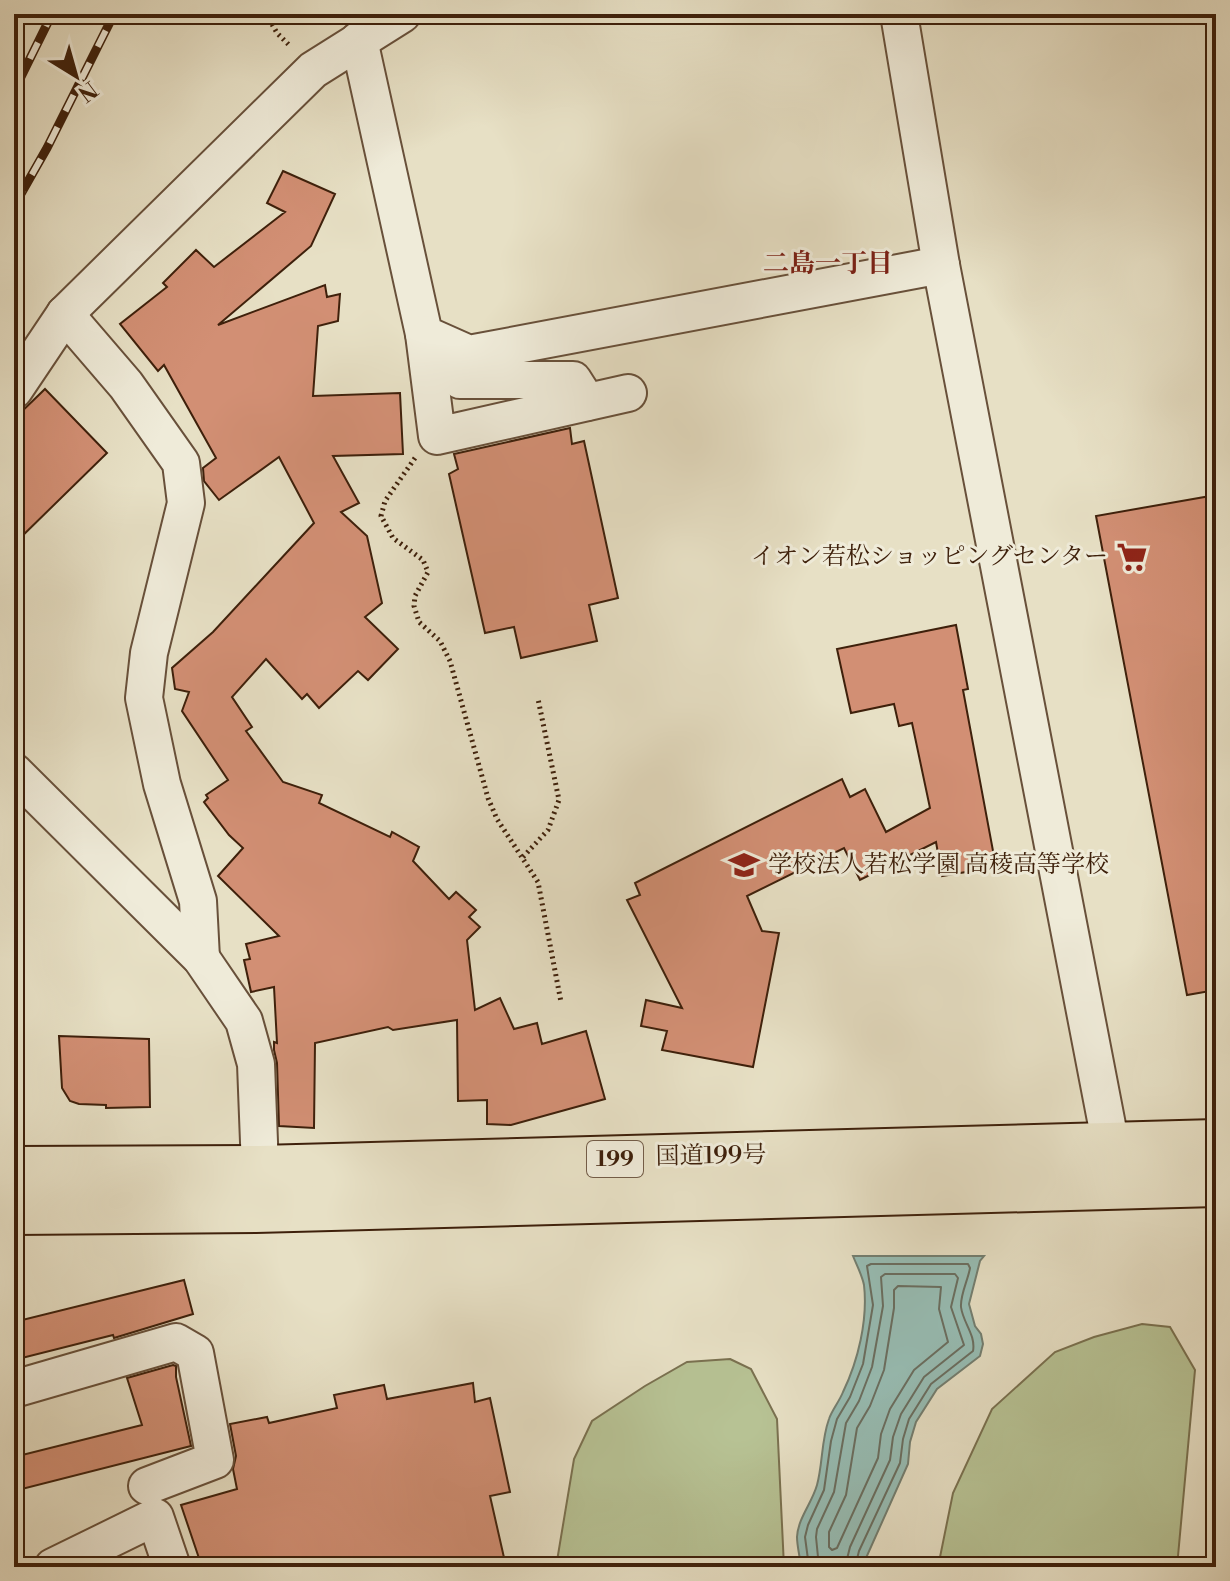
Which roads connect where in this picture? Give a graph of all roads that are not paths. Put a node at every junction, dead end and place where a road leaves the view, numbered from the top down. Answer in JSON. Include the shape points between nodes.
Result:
{"nodes":[{"id":1,"x":402,"y":14,"type":"edge"},
{"id":2,"x":899,"y":14,"type":"edge"},
{"id":3,"x":359,"y":40,"type":"junction"},
{"id":4,"x":941,"y":265,"type":"junction"},
{"id":5,"x":65,"y":314,"type":"junction"},
{"id":6,"x":424,"y":334,"type":"junction"},
{"id":7,"x":14,"y":390,"type":"edge"},
{"id":8,"x":628,"y":393,"type":"dead end"},
{"id":9,"x":587,"y":402,"type":"junction"},
{"id":10,"x":14,"y":772,"type":"edge"},
{"id":11,"x":201,"y":958,"type":"junction"},
{"id":12,"x":1216,"y":1142,"type":"edge"},
{"id":13,"x":1111,"y":1146,"type":"junction"},
{"id":14,"x":260,"y":1168,"type":"junction"},
{"id":15,"x":14,"y":1169,"type":"edge"},
{"id":16,"x":1216,"y":1184,"type":"edge"},
{"id":17,"x":1107,"y":1189,"type":"junction"},
{"id":18,"x":14,"y":1212,"type":"edge"},
{"id":19,"x":14,"y":1389,"type":"edge"},
{"id":20,"x":147,"y":1486,"type":"dead end"},
{"id":21,"x":53,"y":1567,"type":"edge"},
{"id":22,"x":172,"y":1567,"type":"edge"}],
"edges":[{"from":1,"to":3,"type":"street"},
{"from":2,"to":4,"type":"street"},
{"from":3,"to":5,"type":"street","via":[[313,70]]},
{"from":3,"to":6,"type":"street"},
{"from":4,"to":6,"type":"street","via":[[469,354]]},
{"from":4,"to":13,"type":"street"},
{"from":5,"to":7,"type":"street"},
{"from":5,"to":11,"type":"street","via":[[126,385],[181,463],[186,503],[149,653],[144,698],[162,784],[198,901]]},
{"from":6,"to":9,"type":"street","via":[[460,380],[573,380]]},
{"from":6,"to":9,"type":"street","via":[[437,436]]},
{"from":8,"to":9,"type":"street"},
{"from":10,"to":11,"type":"street"},
{"from":11,"to":14,"type":"street","via":[[244,1021],[256,1064]]},
{"from":12,"to":13,"type":"highway","name":"国道199号","number":"199"},
{"from":13,"to":14,"type":"highway","name":"国道199号","number":"199"},
{"from":13,"to":17,"type":"street"},
{"from":14,"to":15,"type":"highway","name":"国道199号","number":"199"},
{"from":16,"to":17,"type":"highway","name":"国道199号","number":"199"},
{"from":17,"to":18,"type":"highway","name":"国道199号","number":"199"},
{"from":19,"to":20,"type":"street","via":[[176,1342],[195,1353],[215,1460]]},
{"from":21,"to":22,"type":"street","via":[[155,1517]]}]}
